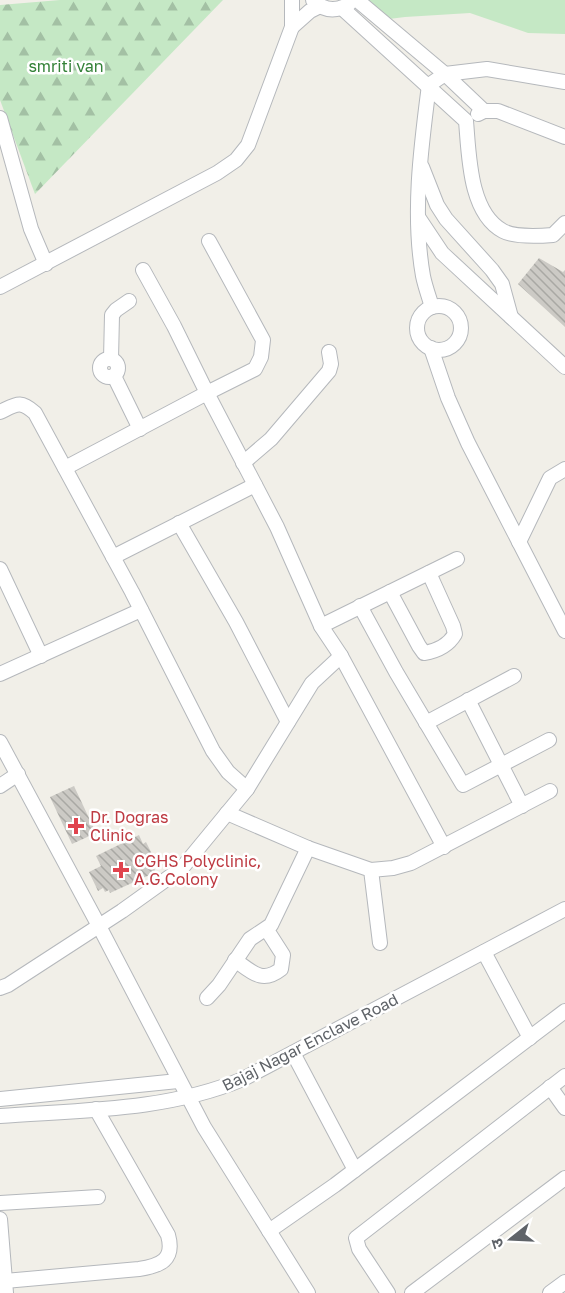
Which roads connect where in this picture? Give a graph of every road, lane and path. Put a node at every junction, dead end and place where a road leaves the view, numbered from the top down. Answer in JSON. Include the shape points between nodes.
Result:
{"nodes":[{"id":1,"x":291,"y":0,"type":"edge"},
{"id":2,"x":357,"y":0,"type":"edge"},
{"id":3,"x":316,"y":3,"type":"edge"},
{"id":4,"x":347,"y":4,"type":"edge"},
{"id":5,"x":292,"y":27,"type":"junction"},
{"id":6,"x":445,"y":74,"type":"junction"},
{"id":7,"x":565,"y":82,"type":"edge"},
{"id":8,"x":429,"y":85,"type":"junction"},
{"id":9,"x":484,"y":111,"type":"junction"},
{"id":10,"x":0,"y":118,"type":"edge"},
{"id":11,"x":466,"y":121,"type":"junction"},
{"id":12,"x":565,"y":138,"type":"edge"},
{"id":13,"x":421,"y":164,"type":"junction"},
{"id":14,"x":418,"y":217,"type":"junction"},
{"id":15,"x":565,"y":223,"type":"edge"},
{"id":16,"x":209,"y":241,"type":"dead end"},
{"id":17,"x":46,"y":264,"type":"junction"},
{"id":18,"x":143,"y":270,"type":"dead end"},
{"id":19,"x":0,"y":287,"type":"edge"},
{"id":20,"x":129,"y":301,"type":"dead end"},
{"id":21,"x":432,"y":307,"type":"junction"},
{"id":22,"x":511,"y":318,"type":"junction"},
{"id":23,"x":431,"y":348,"type":"junction"},
{"id":24,"x":329,"y":352,"type":"dead end"},
{"id":25,"x":565,"y":367,"type":"edge"},
{"id":26,"x":207,"y":393,"type":"junction"},
{"id":27,"x":0,"y":412,"type":"edge"},
{"id":28,"x":140,"y":429,"type":"junction"},
{"id":29,"x":243,"y":463,"type":"junction"},
{"id":30,"x":65,"y":468,"type":"junction"},
{"id":31,"x":565,"y":469,"type":"edge"},
{"id":32,"x":255,"y":485,"type":"junction"},
{"id":33,"x":179,"y":523,"type":"junction"},
{"id":34,"x":519,"y":542,"type":"junction"},
{"id":35,"x":113,"y":557,"type":"junction"},
{"id":36,"x":456,"y":559,"type":"dead end"},
{"id":37,"x":0,"y":569,"type":"edge"},
{"id":38,"x":429,"y":573,"type":"junction"},
{"id":39,"x":390,"y":592,"type":"junction"},
{"id":40,"x":360,"y":606,"type":"junction"},
{"id":41,"x":141,"y":610,"type":"junction"},
{"id":42,"x":321,"y":626,"type":"junction"},
{"id":43,"x":565,"y":631,"type":"edge"},
{"id":44,"x":41,"y":656,"type":"junction"},
{"id":45,"x":341,"y":656,"type":"junction"},
{"id":46,"x":0,"y":674,"type":"edge"},
{"id":47,"x":514,"y":676,"type":"dead end"},
{"id":48,"x":468,"y":700,"type":"junction"},
{"id":49,"x":288,"y":722,"type":"junction"},
{"id":50,"x":426,"y":723,"type":"junction"},
{"id":51,"x":549,"y":740,"type":"dead end"},
{"id":52,"x":0,"y":742,"type":"edge"},
{"id":53,"x":503,"y":764,"type":"junction"},
{"id":54,"x":18,"y":774,"type":"junction"},
{"id":55,"x":0,"y":786,"type":"edge"},
{"id":56,"x":247,"y":789,"type":"junction"},
{"id":57,"x":550,"y":791,"type":"dead end"},
{"id":58,"x":522,"y":806,"type":"junction"},
{"id":59,"x":227,"y":813,"type":"junction"},
{"id":60,"x":444,"y":847,"type":"junction"},
{"id":61,"x":308,"y":848,"type":"junction"},
{"id":62,"x":371,"y":870,"type":"junction"},
{"id":63,"x":565,"y":909,"type":"edge"},
{"id":64,"x":99,"y":926,"type":"junction"},
{"id":65,"x":267,"y":930,"type":"junction"},
{"id":66,"x":380,"y":943,"type":"dead end"},
{"id":67,"x":484,"y":952,"type":"junction"},
{"id":68,"x":235,"y":960,"type":"junction"},
{"id":69,"x":0,"y":987,"type":"edge"},
{"id":70,"x":207,"y":998,"type":"dead end"},
{"id":71,"x":565,"y":1011,"type":"edge"},
{"id":72,"x":530,"y":1038,"type":"junction"},
{"id":73,"x":293,"y":1053,"type":"junction"},
{"id":74,"x":565,"y":1076,"type":"edge"},
{"id":75,"x":178,"y":1081,"type":"junction"},
{"id":76,"x":550,"y":1087,"type":"junction"},
{"id":77,"x":188,"y":1098,"type":"junction"},
{"id":78,"x":0,"y":1100,"type":"edge"},
{"id":79,"x":96,"y":1108,"type":"junction"},
{"id":80,"x":565,"y":1108,"type":"edge"},
{"id":81,"x":0,"y":1116,"type":"edge"},
{"id":82,"x":355,"y":1170,"type":"junction"},
{"id":83,"x":565,"y":1179,"type":"edge"},
{"id":84,"x":98,"y":1197,"type":"dead end"},
{"id":85,"x":0,"y":1203,"type":"edge"},
{"id":86,"x":0,"y":1219,"type":"edge"},
{"id":87,"x":269,"y":1231,"type":"junction"},
{"id":88,"x":565,"y":1282,"type":"edge"},
{"id":89,"x":5,"y":1287,"type":"edge"},
{"id":90,"x":309,"y":1293,"type":"edge"},
{"id":91,"x":388,"y":1293,"type":"edge"},
{"id":92,"x":412,"y":1293,"type":"edge"},
{"id":93,"x":550,"y":1293,"type":"edge"}],
"edges":[{"from":1,"to":5,"type":"street"},
{"from":2,"to":6,"type":"street"},
{"from":3,"to":4,"type":"street","via":[[327,9]]},
{"from":3,"to":5,"type":"street"},
{"from":4,"to":8,"type":"street"},
{"from":5,"to":17,"type":"street","via":[[248,145],[236,160]]},
{"from":6,"to":7,"type":"street","via":[[487,69]]},
{"from":6,"to":8,"type":"street"},
{"from":6,"to":9,"type":"street"},
{"from":8,"to":11,"type":"street"},
{"from":8,"to":13,"type":"street"},
{"from":9,"to":11,"type":"street"},
{"from":9,"to":12,"type":"street","via":[[498,111]]},
{"from":10,"to":17,"type":"street","via":[[31,229]]},
{"from":11,"to":15,"type":"street","via":[[471,177],[484,213],[503,231],[536,236],[553,235]]},
{"from":13,"to":14,"type":"street"},
{"from":13,"to":22,"type":"street","via":[[446,219],[502,284]]},
{"from":14,"to":21,"type":"street","via":[[423,277]]},
{"from":14,"to":22,"type":"street","via":[[442,253]]},
{"from":16,"to":26,"type":"street","via":[[262,340],[261,357],[255,369]]},
{"from":17,"to":19,"type":"street"},
{"from":18,"to":26,"type":"street"},
{"from":20,"to":28,"type":"street","via":[[112,315],[111,359],[118,365],[114,376]]},
{"from":21,"to":23,"type":"street","via":[[420,316],[418,323],[420,338]]},
{"from":21,"to":23,"type":"street","via":[[452,310],[461,328],[451,346]]},
{"from":22,"to":25,"type":"street"},
{"from":23,"to":34,"type":"street","via":[[468,443]]},
{"from":24,"to":29,"type":"street","via":[[329,371],[271,440]]},
{"from":26,"to":28,"type":"street"},
{"from":26,"to":29,"type":"street"},
{"from":27,"to":30,"type":"street","via":[[20,404],[35,413]]},
{"from":28,"to":30,"type":"street"},
{"from":29,"to":32,"type":"street"},
{"from":30,"to":35,"type":"street"},
{"from":31,"to":34,"type":"street","via":[[550,478]]},
{"from":32,"to":33,"type":"street"},
{"from":32,"to":42,"type":"street"},
{"from":33,"to":35,"type":"street"},
{"from":33,"to":49,"type":"street"},
{"from":34,"to":43,"type":"street"},
{"from":35,"to":41,"type":"street"},
{"from":36,"to":38,"type":"street"},
{"from":37,"to":44,"type":"street"},
{"from":38,"to":39,"type":"street"},
{"from":38,"to":39,"type":"street","via":[[455,634],[443,647],[424,652],[418,646]]},
{"from":39,"to":40,"type":"street"},
{"from":40,"to":42,"type":"street"},
{"from":40,"to":50,"type":"street"},
{"from":41,"to":44,"type":"street"},
{"from":41,"to":56,"type":"street","via":[[213,751]]},
{"from":42,"to":45,"type":"street"},
{"from":44,"to":46,"type":"street"},
{"from":45,"to":49,"type":"street","via":[[312,683]]},
{"from":45,"to":60,"type":"street"},
{"from":47,"to":48,"type":"street"},
{"from":48,"to":50,"type":"street"},
{"from":48,"to":53,"type":"street"},
{"from":49,"to":56,"type":"street"},
{"from":50,"to":53,"type":"street","via":[[463,785]]},
{"from":51,"to":53,"type":"street"},
{"from":52,"to":54,"type":"street"},
{"from":53,"to":58,"type":"street"},
{"from":54,"to":55,"type":"street"},
{"from":54,"to":64,"type":"street"},
{"from":56,"to":59,"type":"street"},
{"from":57,"to":58,"type":"street"},
{"from":58,"to":60,"type":"street"},
{"from":59,"to":61,"type":"street"},
{"from":59,"to":64,"type":"street","via":[[182,868]]},
{"from":60,"to":62,"type":"street","via":[[393,868]]},
{"from":61,"to":62,"type":"street"},
{"from":61,"to":65,"type":"street"},
{"from":62,"to":66,"type":"street"},
{"from":63,"to":67,"type":"street","name":"Bajaj Nagar Enclave Road"},
{"from":64,"to":69,"type":"street"},
{"from":64,"to":75,"type":"street"},
{"from":65,"to":68,"type":"street","via":[[250,939]]},
{"from":65,"to":68,"type":"street","via":[[284,955],[281,969],[267,977],[256,975]]},
{"from":67,"to":72,"type":"street"},
{"from":67,"to":73,"type":"street","name":"Bajaj Nagar Enclave Road"},
{"from":68,"to":70,"type":"street"},
{"from":71,"to":72,"type":"street"},
{"from":72,"to":82,"type":"street"},
{"from":73,"to":77,"type":"street","name":"Bajaj Nagar Enclave Road","via":[[217,1090]]},
{"from":73,"to":82,"type":"street"},
{"from":74,"to":76,"type":"street"},
{"from":75,"to":77,"type":"street"},
{"from":75,"to":78,"type":"street"},
{"from":76,"to":80,"type":"street"},
{"from":76,"to":91,"type":"street","via":[[356,1239]]},
{"from":77,"to":79,"type":"street","name":"Bajaj Nagar Enclave Road"},
{"from":77,"to":87,"type":"street"},
{"from":79,"to":81,"type":"street","name":"Bajaj Nagar Enclave Road"},
{"from":79,"to":89,"type":"street","via":[[168,1235],[171,1246],[167,1258],[157,1266]]},
{"from":82,"to":87,"type":"street"},
{"from":83,"to":92,"type":"street"},
{"from":84,"to":85,"type":"street"},
{"from":86,"to":89,"type":"street"},
{"from":87,"to":90,"type":"street"},
{"from":88,"to":93,"type":"street"}]}
